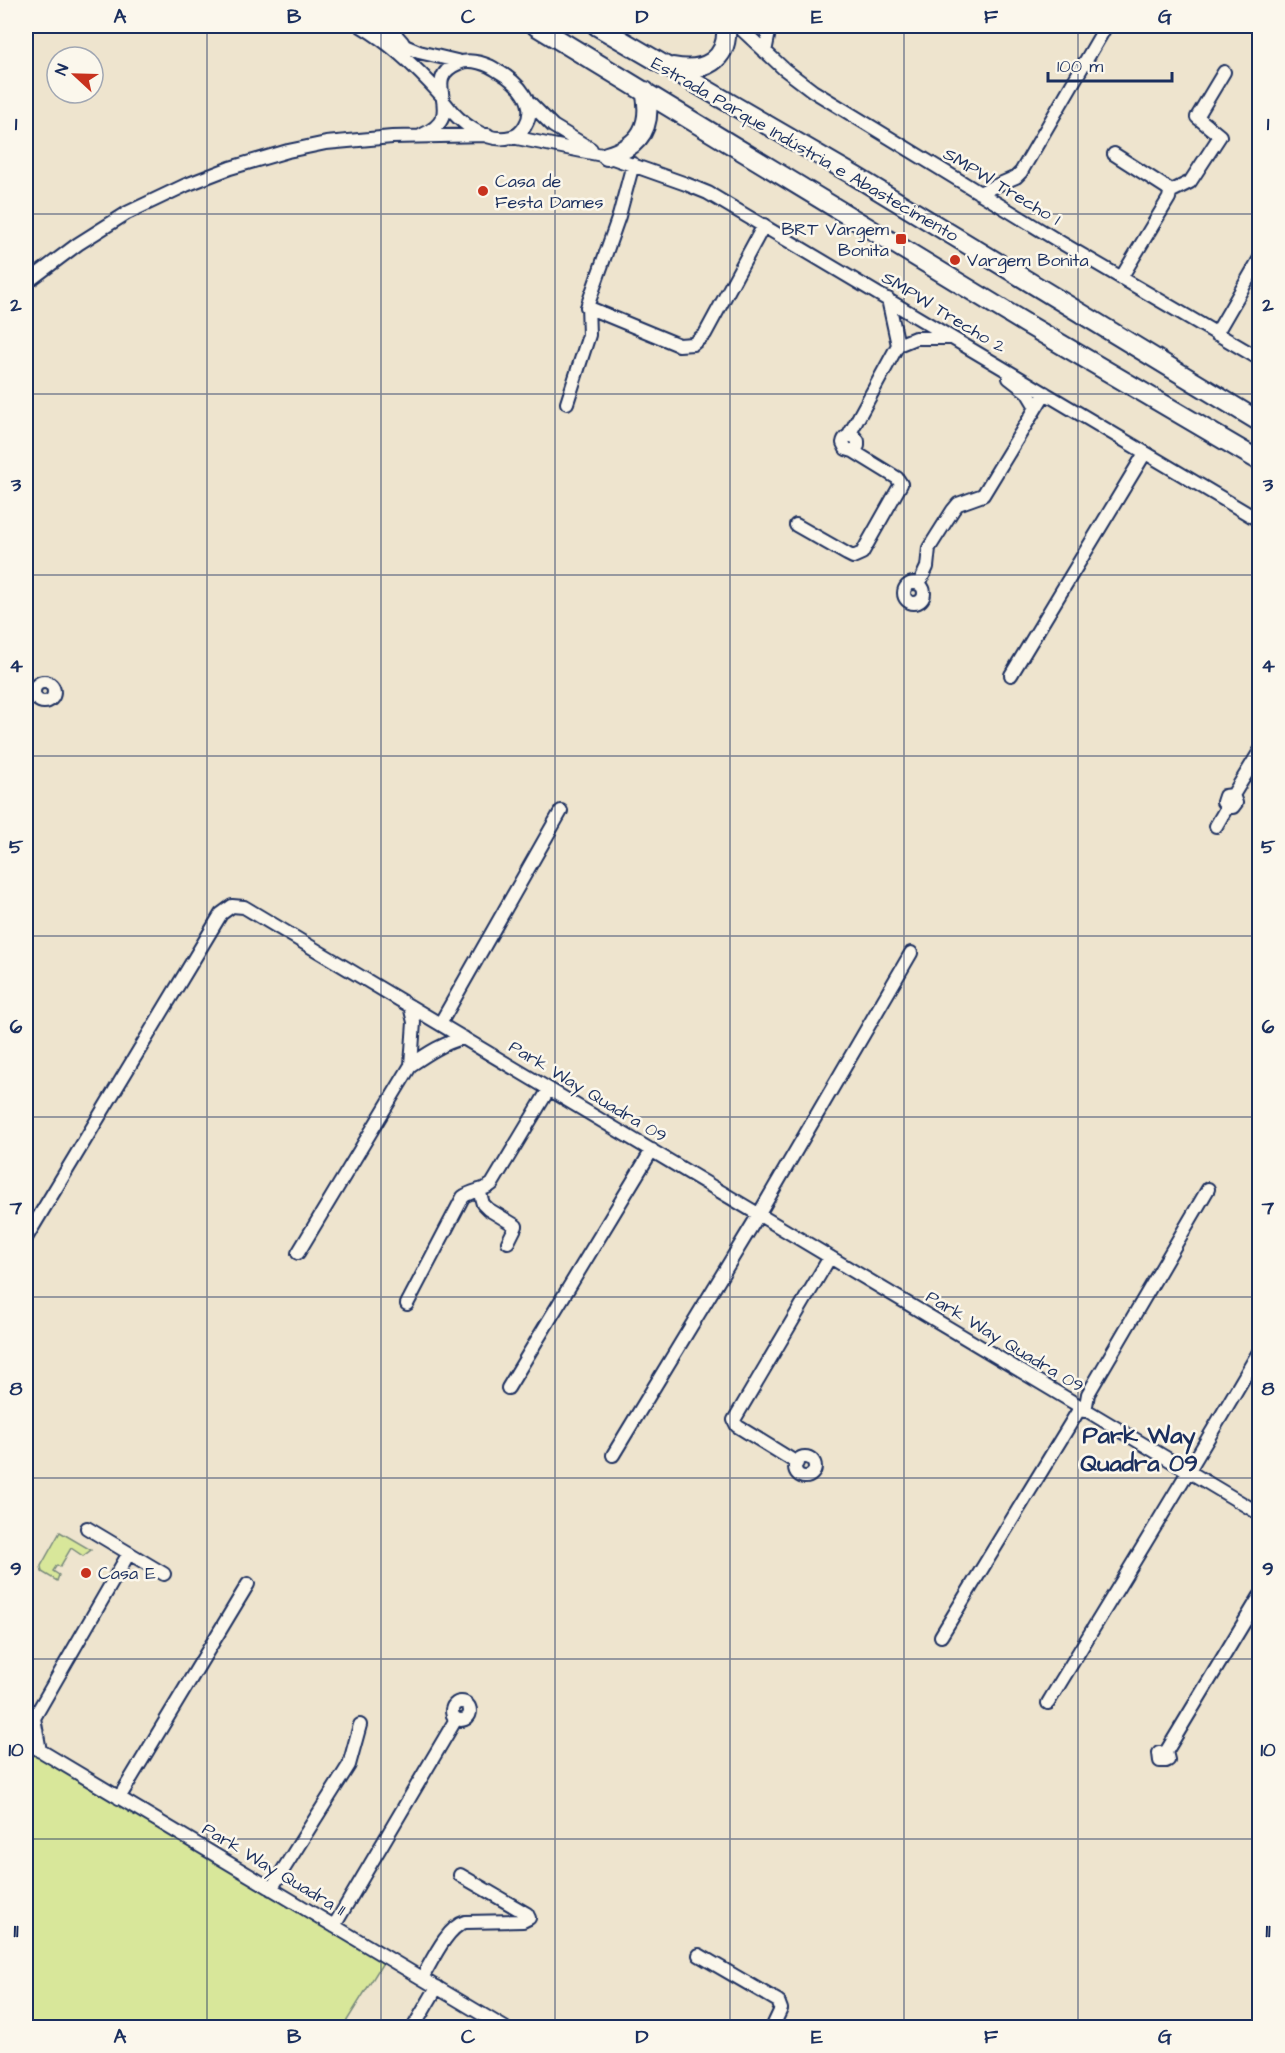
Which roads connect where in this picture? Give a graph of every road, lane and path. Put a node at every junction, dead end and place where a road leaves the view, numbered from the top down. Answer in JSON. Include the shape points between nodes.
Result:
{"nodes":[{"id":1,"x":361,"y":26,"type":"edge"},
{"id":2,"x":536,"y":26,"type":"edge"},
{"id":3,"x":597,"y":26,"type":"edge"},
{"id":4,"x":726,"y":26,"type":"edge"},
{"id":5,"x":1106,"y":26,"type":"edge"},
{"id":6,"x":741,"y":29,"type":"edge"},
{"id":7,"x":772,"y":29,"type":"edge"},
{"id":8,"x":379,"y":30,"type":"edge"},
{"id":9,"x":400,"y":44,"type":"joint"},
{"id":10,"x":765,"y":52,"type":"junction"},
{"id":11,"x":461,"y":62,"type":"junction"},
{"id":12,"x":663,"y":65,"type":"junction"},
{"id":13,"x":1224,"y":72,"type":"dead end"},
{"id":14,"x":645,"y":91,"type":"junction"},
{"id":15,"x":443,"y":99,"type":"junction"},
{"id":16,"x":530,"y":103,"type":"junction"},
{"id":17,"x":488,"y":135,"type":"junction"},
{"id":18,"x":420,"y":136,"type":"junction"},
{"id":19,"x":512,"y":137,"type":"junction"},
{"id":20,"x":1114,"y":154,"type":"dead end"},
{"id":21,"x":603,"y":155,"type":"junction"},
{"id":22,"x":633,"y":164,"type":"junction"},
{"id":23,"x":1170,"y":192,"type":"junction"},
{"id":24,"x":979,"y":193,"type":"junction"},
{"id":25,"x":764,"y":225,"type":"junction"},
{"id":26,"x":1260,"y":258,"type":"edge"},
{"id":27,"x":1120,"y":278,"type":"junction"},
{"id":28,"x":26,"y":283,"type":"edge"},
{"id":29,"x":888,"y":299,"type":"junction"},
{"id":30,"x":587,"y":307,"type":"junction"},
{"id":31,"x":1216,"y":334,"type":"junction"},
{"id":32,"x":954,"y":339,"type":"junction"},
{"id":33,"x":898,"y":345,"type":"junction"},
{"id":34,"x":1260,"y":359,"type":"edge"},
{"id":35,"x":1006,"y":369,"type":"junction"},
{"id":36,"x":1045,"y":393,"type":"junction"},
{"id":37,"x":567,"y":403,"type":"dead end"},
{"id":38,"x":1036,"y":407,"type":"junction"},
{"id":39,"x":1260,"y":422,"type":"edge"},
{"id":40,"x":1145,"y":453,"type":"junction"},
{"id":41,"x":1260,"y":461,"type":"edge"},
{"id":42,"x":1260,"y":521,"type":"edge"},
{"id":43,"x":796,"y":525,"type":"dead end"},
{"id":44,"x":920,"y":584,"type":"dead end"},
{"id":45,"x":1011,"y":675,"type":"dead end"},
{"id":46,"x":1260,"y":751,"type":"edge"},
{"id":47,"x":561,"y":811,"type":"dead end"},
{"id":48,"x":1216,"y":826,"type":"dead end"},
{"id":49,"x":911,"y":953,"type":"dead end"},
{"id":50,"x":410,"y":1006,"type":"junction"},
{"id":51,"x":440,"y":1024,"type":"junction"},
{"id":52,"x":464,"y":1038,"type":"junction"},
{"id":53,"x":414,"y":1041,"type":"junction"},
{"id":54,"x":430,"y":1052,"type":"junction"},
{"id":55,"x":411,"y":1065,"type":"junction"},
{"id":56,"x":549,"y":1089,"type":"junction"},
{"id":57,"x":652,"y":1150,"type":"junction"},
{"id":58,"x":1208,"y":1189,"type":"dead end"},
{"id":59,"x":479,"y":1190,"type":"junction"},
{"id":60,"x":759,"y":1214,"type":"junction"},
{"id":61,"x":26,"y":1238,"type":"edge"},
{"id":62,"x":508,"y":1242,"type":"dead end"},
{"id":63,"x":298,"y":1253,"type":"dead end"},
{"id":64,"x":830,"y":1257,"type":"junction"},
{"id":65,"x":407,"y":1304,"type":"dead end"},
{"id":66,"x":1260,"y":1350,"type":"edge"},
{"id":67,"x":508,"y":1388,"type":"dead end"},
{"id":68,"x":1079,"y":1407,"type":"junction"},
{"id":69,"x":613,"y":1455,"type":"dead end"},
{"id":70,"x":797,"y":1462,"type":"dead end"},
{"id":71,"x":1189,"y":1472,"type":"junction"},
{"id":72,"x":1260,"y":1514,"type":"edge"},
{"id":73,"x":87,"y":1528,"type":"dead end"},
{"id":74,"x":129,"y":1553,"type":"junction"},
{"id":75,"x":164,"y":1574,"type":"dead end"},
{"id":76,"x":248,"y":1584,"type":"dead end"},
{"id":77,"x":1260,"y":1596,"type":"edge"},
{"id":78,"x":941,"y":1636,"type":"dead end"},
{"id":79,"x":1048,"y":1703,"type":"dead end"},
{"id":80,"x":456,"y":1719,"type":"dead end"},
{"id":81,"x":30,"y":1720,"type":"edge"},
{"id":82,"x":360,"y":1725,"type":"dead end"},
{"id":83,"x":26,"y":1742,"type":"edge"},
{"id":84,"x":40,"y":1751,"type":"junction"},
{"id":85,"x":1166,"y":1752,"type":"dead end"},
{"id":86,"x":119,"y":1798,"type":"junction"},
{"id":87,"x":460,"y":1875,"type":"dead end"},
{"id":88,"x":271,"y":1889,"type":"junction"},
{"id":89,"x":334,"y":1926,"type":"junction"},
{"id":90,"x":699,"y":1954,"type":"dead end"},
{"id":91,"x":422,"y":1978,"type":"junction"},
{"id":92,"x":437,"y":1987,"type":"junction"},
{"id":93,"x":413,"y":2028,"type":"edge"},
{"id":94,"x":505,"y":2028,"type":"edge"},
{"id":95,"x":772,"y":2028,"type":"edge"}],
"edges":[{"from":1,"to":8,"type":"street"},
{"from":2,"to":14,"type":"highway","name":"Estrada Parque Indústria e Abastecimento"},
{"from":3,"to":12,"type":"highway","name":"Estrada Parque Indústria e Abastecimento"},
{"from":4,"to":12,"type":"highway","via":[[722,50],[708,65],[688,70]]},
{"from":5,"to":24,"type":"street","via":[[1021,172]]},
{"from":6,"to":7,"type":"street"},
{"from":6,"to":10,"type":"street","name":"SMPW Trecho 1"},
{"from":7,"to":10,"type":"street"},
{"from":8,"to":9,"type":"highway"},
{"from":8,"to":15,"type":"street"},
{"from":9,"to":11,"type":"street"},
{"from":10,"to":24,"type":"street","name":"SMPW Trecho 1","via":[[813,91]]},
{"from":11,"to":15,"type":"street","via":[[442,77]]},
{"from":11,"to":16,"type":"street","via":[[496,69]]},
{"from":12,"to":39,"type":"highway","name":"Estrada Parque Indústria e Abastecimento","via":[[855,176]]},
{"from":13,"to":23,"type":"street","via":[[1197,117],[1220,136],[1190,182]]},
{"from":14,"to":21,"type":"highway","via":[[649,112],[643,132],[633,143]]},
{"from":14,"to":41,"type":"highway","name":"Estrada Parque Indústria e Abastecimento"},
{"from":15,"to":17,"type":"street","via":[[459,119]]},
{"from":15,"to":18,"type":"street","via":[[445,113],[438,125]]},
{"from":16,"to":19,"type":"street","via":[[526,124]]},
{"from":16,"to":21,"type":"street","via":[[553,126]]},
{"from":17,"to":18,"type":"street"},
{"from":17,"to":19,"type":"street"},
{"from":18,"to":28,"type":"street","via":[[326,143],[230,168],[127,213]]},
{"from":19,"to":21,"type":"street"},
{"from":20,"to":23,"type":"street"},
{"from":21,"to":22,"type":"street","name":"SMPW Trecho 2"},
{"from":22,"to":25,"type":"street","name":"SMPW Trecho 2","via":[[708,193]]},
{"from":22,"to":30,"type":"street"},
{"from":23,"to":27,"type":"street"},
{"from":24,"to":27,"type":"street","name":"SMPW Trecho 1"},
{"from":25,"to":29,"type":"street","name":"SMPW Trecho 2"},
{"from":25,"to":30,"type":"street","via":[[705,334],[693,344],[679,345]]},
{"from":26,"to":31,"type":"street"},
{"from":27,"to":31,"type":"street","name":"SMPW Trecho 1"},
{"from":29,"to":32,"type":"street","name":"SMPW Trecho 2"},
{"from":29,"to":33,"type":"street"},
{"from":30,"to":37,"type":"street","via":[[590,335]]},
{"from":31,"to":34,"type":"street","name":"SMPW Trecho 1"},
{"from":32,"to":33,"type":"street","via":[[924,337]]},
{"from":32,"to":35,"type":"street","name":"SMPW Trecho 2"},
{"from":33,"to":43,"type":"street","via":[[849,435],[858,441],[853,451],[902,484],[862,553],[847,554]]},
{"from":35,"to":36,"type":"street","name":"SMPW Trecho 2"},
{"from":35,"to":38,"type":"street","via":[[1010,381],[1027,392]]},
{"from":36,"to":38,"type":"street"},
{"from":36,"to":40,"type":"street","name":"SMPW Trecho 2"},
{"from":38,"to":44,"type":"street","via":[[983,495],[952,510],[929,548]]},
{"from":40,"to":42,"type":"street","name":"SMPW Trecho 2"},
{"from":40,"to":45,"type":"street"},
{"from":46,"to":48,"type":"street","via":[[1233,795],[1223,799],[1227,807]]},
{"from":47,"to":51,"type":"street"},
{"from":49,"to":60,"type":"street"},
{"from":50,"to":51,"type":"street","name":"Park Way Quadra 09"},
{"from":50,"to":53,"type":"street"},
{"from":50,"to":61,"type":"street","name":"Park Way Quadra 09","via":[[243,907],[227,908]]},
{"from":51,"to":52,"type":"street","name":"Park Way Quadra 09"},
{"from":52,"to":54,"type":"street"},
{"from":52,"to":56,"type":"street","name":"Park Way Quadra 09"},
{"from":53,"to":54,"type":"street"},
{"from":53,"to":55,"type":"street"},
{"from":54,"to":55,"type":"street"},
{"from":55,"to":63,"type":"street"},
{"from":56,"to":57,"type":"street","name":"Park Way Quadra 09"},
{"from":56,"to":59,"type":"street","via":[[498,1176],[488,1188]]},
{"from":57,"to":60,"type":"street","name":"Park Way Quadra 09"},
{"from":57,"to":67,"type":"street"},
{"from":58,"to":68,"type":"street"},
{"from":59,"to":62,"type":"street","via":[[483,1204],[516,1226]]},
{"from":59,"to":65,"type":"street","via":[[463,1197]]},
{"from":60,"to":64,"type":"street","name":"Park Way Quadra 09"},
{"from":60,"to":69,"type":"street"},
{"from":64,"to":68,"type":"street","name":"Park Way Quadra 09"},
{"from":64,"to":70,"type":"street","via":[[735,1416],[737,1426]]},
{"from":66,"to":71,"type":"street"},
{"from":68,"to":71,"type":"street","name":"Park Way Quadra 09"},
{"from":68,"to":78,"type":"street"},
{"from":71,"to":72,"type":"street","name":"Park Way Quadra 09"},
{"from":71,"to":79,"type":"street"},
{"from":73,"to":74,"type":"street"},
{"from":74,"to":75,"type":"street"},
{"from":74,"to":81,"type":"street"},
{"from":76,"to":86,"type":"street"},
{"from":77,"to":85,"type":"street"},
{"from":80,"to":89,"type":"street"},
{"from":81,"to":84,"type":"street"},
{"from":82,"to":88,"type":"street","via":[[349,1765]]},
{"from":83,"to":84,"type":"street","name":"Park Way Quadra 11"},
{"from":84,"to":86,"type":"street","name":"Park Way Quadra 11"},
{"from":86,"to":88,"type":"street","name":"Park Way Quadra 11"},
{"from":87,"to":91,"type":"street","via":[[529,1918],[457,1924]]},
{"from":88,"to":89,"type":"street","name":"Park Way Quadra 11"},
{"from":89,"to":91,"type":"street","name":"Park Way Quadra 11"},
{"from":90,"to":95,"type":"street","via":[[778,2001],[782,2009]]},
{"from":91,"to":92,"type":"street","name":"Park Way Quadra 11"},
{"from":92,"to":93,"type":"street"},
{"from":92,"to":94,"type":"street","name":"Park Way Quadra 11"}]}
